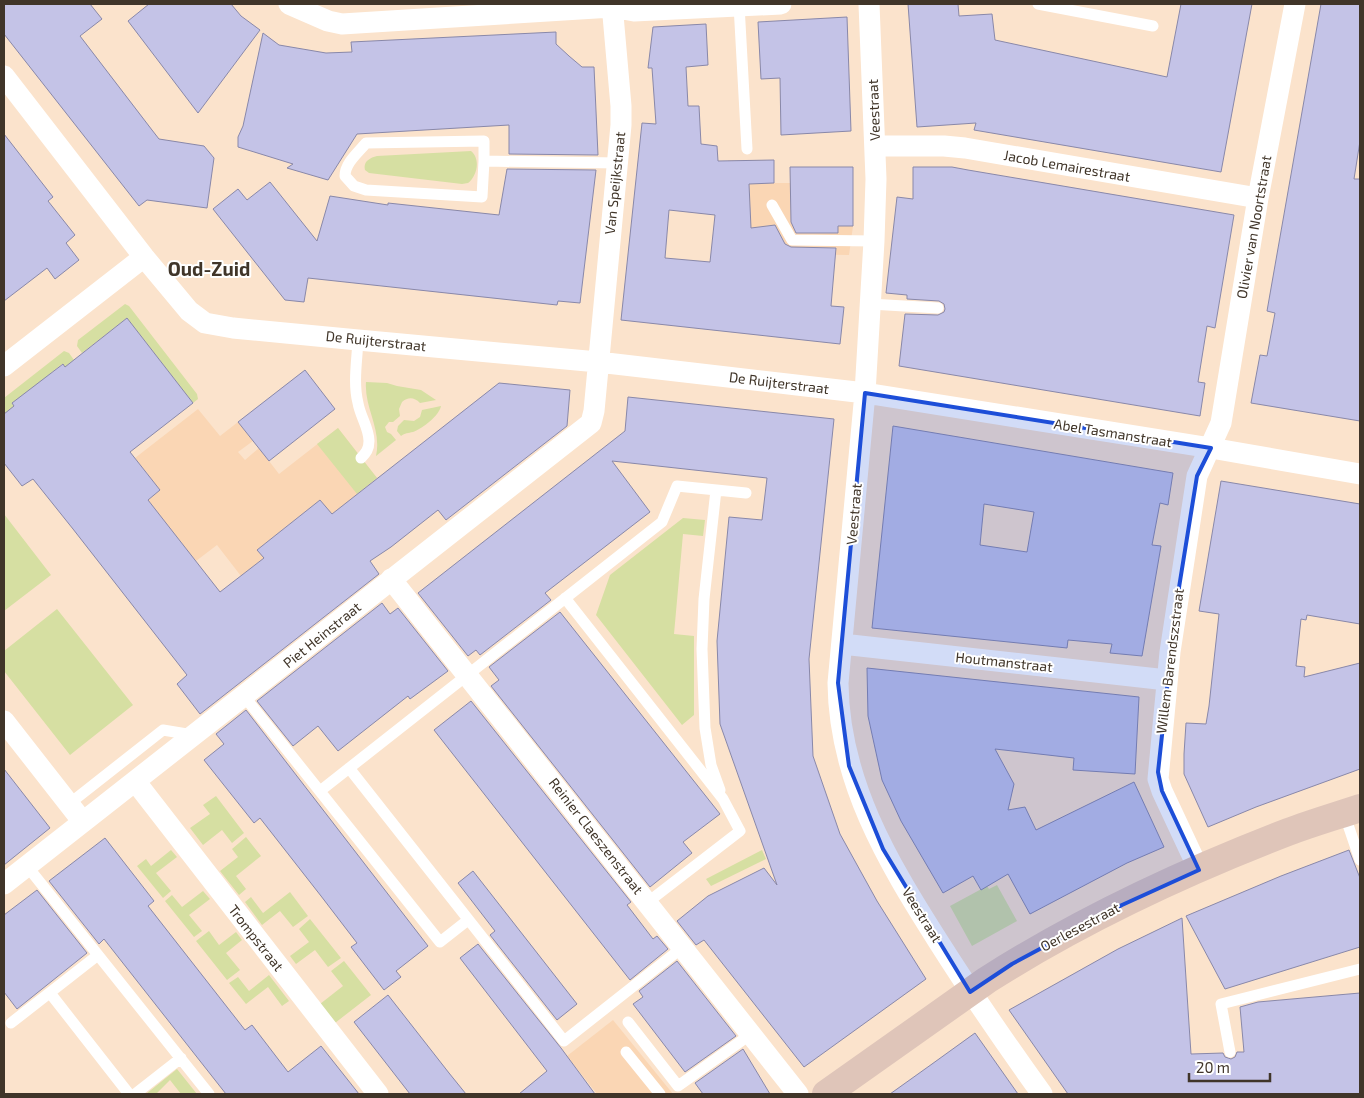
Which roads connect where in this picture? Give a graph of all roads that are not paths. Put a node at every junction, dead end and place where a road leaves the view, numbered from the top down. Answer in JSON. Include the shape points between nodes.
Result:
{"nodes":[{"id":1,"x":289,"y":4,"type":"edge"},
{"id":2,"x":781,"y":4,"type":"edge"},
{"id":3,"x":869,"y":4,"type":"edge"},
{"id":4,"x":1038,"y":4,"type":"edge"},
{"id":5,"x":1295,"y":4,"type":"edge"},
{"id":6,"x":729,"y":5,"type":"edge"},
{"id":7,"x":612,"y":6,"type":"edge"},
{"id":8,"x":1153,"y":26,"type":"dead end"},
{"id":9,"x":4,"y":76,"type":"edge"},
{"id":10,"x":875,"y":146,"type":"junction"},
{"id":11,"x":747,"y":149,"type":"dead end"},
{"id":12,"x":484,"y":161,"type":"junction"},
{"id":13,"x":618,"y":163,"type":"junction"},
{"id":14,"x":1258,"y":198,"type":"junction"},
{"id":15,"x":772,"y":205,"type":"dead end"},
{"id":16,"x":874,"y":241,"type":"junction"},
{"id":17,"x":144,"y":256,"type":"junction"},
{"id":18,"x":870,"y":304,"type":"junction"},
{"id":19,"x":938,"y":308,"type":"dead end"},
{"id":20,"x":358,"y":340,"type":"junction"},
{"id":21,"x":598,"y":362,"type":"junction"},
{"id":22,"x":4,"y":366,"type":"edge"},
{"id":23,"x":865,"y":393,"type":"junction"},
{"id":24,"x":1211,"y":448,"type":"junction"},
{"id":25,"x":361,"y":458,"type":"dead end"},
{"id":26,"x":1360,"y":474,"type":"edge"},
{"id":27,"x":716,"y":490,"type":"junction"},
{"id":28,"x":746,"y":493,"type":"dead end"},
{"id":29,"x":392,"y":579,"type":"junction"},
{"id":30,"x":565,"y":598,"type":"junction"},
{"id":31,"x":842,"y":644,"type":"junction"},
{"id":32,"x":468,"y":674,"type":"junction"},
{"id":33,"x":1167,"y":680,"type":"junction"},
{"id":34,"x":244,"y":696,"type":"junction"},
{"id":35,"x":4,"y":721,"type":"edge"},
{"id":36,"x":194,"y":736,"type":"junction"},
{"id":37,"x":349,"y":768,"type":"junction"},
{"id":38,"x":135,"y":781,"type":"junction"},
{"id":39,"x":320,"y":791,"type":"junction"},
{"id":40,"x":723,"y":799,"type":"junction"},
{"id":41,"x":69,"y":804,"type":"junction"},
{"id":42,"x":1352,"y":810,"type":"edge"},
{"id":43,"x":83,"y":822,"type":"junction"},
{"id":44,"x":1360,"y":860,"type":"edge"},
{"id":45,"x":27,"y":866,"type":"junction"},
{"id":46,"x":1199,"y":870,"type":"junction"},
{"id":47,"x":4,"y":884,"type":"edge"},
{"id":48,"x":648,"y":902,"type":"junction"},
{"id":49,"x":468,"y":920,"type":"junction"},
{"id":50,"x":683,"y":947,"type":"junction"},
{"id":51,"x":98,"y":955,"type":"junction"},
{"id":52,"x":1360,"y":969,"type":"edge"},
{"id":53,"x":970,"y":992,"type":"junction"},
{"id":54,"x":50,"y":993,"type":"junction"},
{"id":55,"x":628,"y":1022,"type":"dead end"},
{"id":56,"x":11,"y":1023,"type":"dead end"},
{"id":57,"x":751,"y":1034,"type":"junction"},
{"id":58,"x":626,"y":1052,"type":"dead end"},
{"id":59,"x":1230,"y":1052,"type":"dead end"},
{"id":60,"x":181,"y":1058,"type":"junction"},
{"id":61,"x":129,"y":1094,"type":"edge"},
{"id":62,"x":135,"y":1094,"type":"edge"},
{"id":63,"x":209,"y":1094,"type":"edge"},
{"id":64,"x":378,"y":1094,"type":"edge"},
{"id":65,"x":660,"y":1094,"type":"edge"},
{"id":66,"x":798,"y":1094,"type":"edge"},
{"id":67,"x":826,"y":1094,"type":"edge"},
{"id":68,"x":1042,"y":1094,"type":"edge"}],
"edges":[{"from":1,"to":7,"type":"street","via":[[342,24]]},
{"from":2,"to":6,"type":"street"},
{"from":3,"to":10,"type":"street","name":"Veestraat"},
{"from":4,"to":8,"type":"lane"},
{"from":5,"to":14,"type":"street","name":"Olivier van Noortstraat"},
{"from":6,"to":7,"type":"street","via":[[634,11]]},
{"from":6,"to":11,"type":"lane"},
{"from":7,"to":13,"type":"street","name":"Van Speijkstraat","via":[[621,106]]},
{"from":9,"to":17,"type":"street","name":"De Ruijterstraat"},
{"from":10,"to":14,"type":"street","name":"Jacob Lemairestraat","via":[[966,148]]},
{"from":10,"to":16,"type":"street","name":"Veestraat"},
{"from":12,"to":12,"type":"lane","via":[[484,141],[366,143],[345,169],[345,176],[354,186],[366,190],[482,197]]},
{"from":12,"to":13,"type":"lane"},
{"from":13,"to":21,"type":"street","name":"Van Speijkstraat"},
{"from":14,"to":24,"type":"street","name":"Olivier van Noortstraat","via":[[1221,423]]},
{"from":15,"to":16,"type":"lane","via":[[792,240]]},
{"from":16,"to":18,"type":"street","name":"Veestraat"},
{"from":17,"to":20,"type":"street","name":"De Ruijterstraat","via":[[189,311],[205,323]]},
{"from":17,"to":22,"type":"street"},
{"from":18,"to":19,"type":"lane"},
{"from":18,"to":23,"type":"street","name":"Veestraat"},
{"from":20,"to":21,"type":"street","name":"De Ruijterstraat"},
{"from":20,"to":25,"type":"lane","via":[[356,393],[369,439],[367,452]]},
{"from":21,"to":23,"type":"street","name":"De Ruijterstraat"},
{"from":21,"to":29,"type":"street","name":"Piet Heinstraat","via":[[591,423]]},
{"from":23,"to":24,"type":"street","name":"Abel Tasmanstraat"},
{"from":23,"to":31,"type":"street","name":"Veestraat"},
{"from":24,"to":26,"type":"street","name":"Abel Tasmanstraat"},
{"from":24,"to":33,"type":"street","name":"Willem Barendszstraat","via":[[1197,476]]},
{"from":27,"to":28,"type":"lane"},
{"from":27,"to":30,"type":"lane","via":[[677,486],[662,522]]},
{"from":27,"to":40,"type":"lane","via":[[702,649],[705,728],[711,765]]},
{"from":29,"to":32,"type":"street","name":"Reinier Claeszenstraat"},
{"from":29,"to":34,"type":"street","name":"Piet Heinstraat"},
{"from":30,"to":32,"type":"lane"},
{"from":30,"to":40,"type":"lane"},
{"from":31,"to":33,"type":"street","name":"Houtmanstraat"},
{"from":31,"to":53,"type":"street","name":"Veestraat","via":[[838,706],[849,766],[871,823],[900,880]]},
{"from":32,"to":37,"type":"lane"},
{"from":32,"to":48,"type":"street","name":"Reinier Claeszenstraat"},
{"from":33,"to":46,"type":"street","name":"Willem Barendszstraat","via":[[1158,778]]},
{"from":34,"to":36,"type":"street","name":"Piet Heinstraat"},
{"from":34,"to":39,"type":"lane"},
{"from":35,"to":41,"type":"street"},
{"from":36,"to":38,"type":"street","name":"Piet Heinstraat"},
{"from":36,"to":41,"type":"lane","via":[[163,730]]},
{"from":37,"to":39,"type":"lane"},
{"from":37,"to":49,"type":"lane"},
{"from":38,"to":43,"type":"street","name":"Piet Heinstraat"},
{"from":38,"to":64,"type":"street","name":"Trompstraat"},
{"from":39,"to":49,"type":"lane","via":[[440,942]]},
{"from":40,"to":48,"type":"lane","via":[[740,830]]},
{"from":41,"to":43,"type":"street"},
{"from":42,"to":44,"type":"lane"},
{"from":42,"to":46,"type":"street","name":"Oerlesestraat"},
{"from":43,"to":45,"type":"street","name":"Piet Heinstraat"},
{"from":45,"to":47,"type":"street","name":"Piet Heinstraat"},
{"from":45,"to":51,"type":"lane"},
{"from":46,"to":53,"type":"street","name":"Oerlesestraat","via":[[1071,931]]},
{"from":48,"to":50,"type":"street","name":"Reinier Claeszenstraat"},
{"from":49,"to":50,"type":"lane","via":[[564,1041]]},
{"from":50,"to":57,"type":"street","name":"Reinier Claeszenstraat"},
{"from":51,"to":54,"type":"lane"},
{"from":51,"to":60,"type":"lane"},
{"from":52,"to":59,"type":"lane","via":[[1221,1004]]},
{"from":53,"to":67,"type":"street","name":"Oerlesestraat"},
{"from":53,"to":68,"type":"street","name":"Veestraat"},
{"from":54,"to":56,"type":"lane"},
{"from":54,"to":61,"type":"lane"},
{"from":55,"to":57,"type":"lane","via":[[678,1086]]},
{"from":57,"to":66,"type":"street","name":"Reinier Claeszenstraat"},
{"from":58,"to":65,"type":"lane"},
{"from":60,"to":62,"type":"lane"},
{"from":60,"to":63,"type":"lane"}]}
